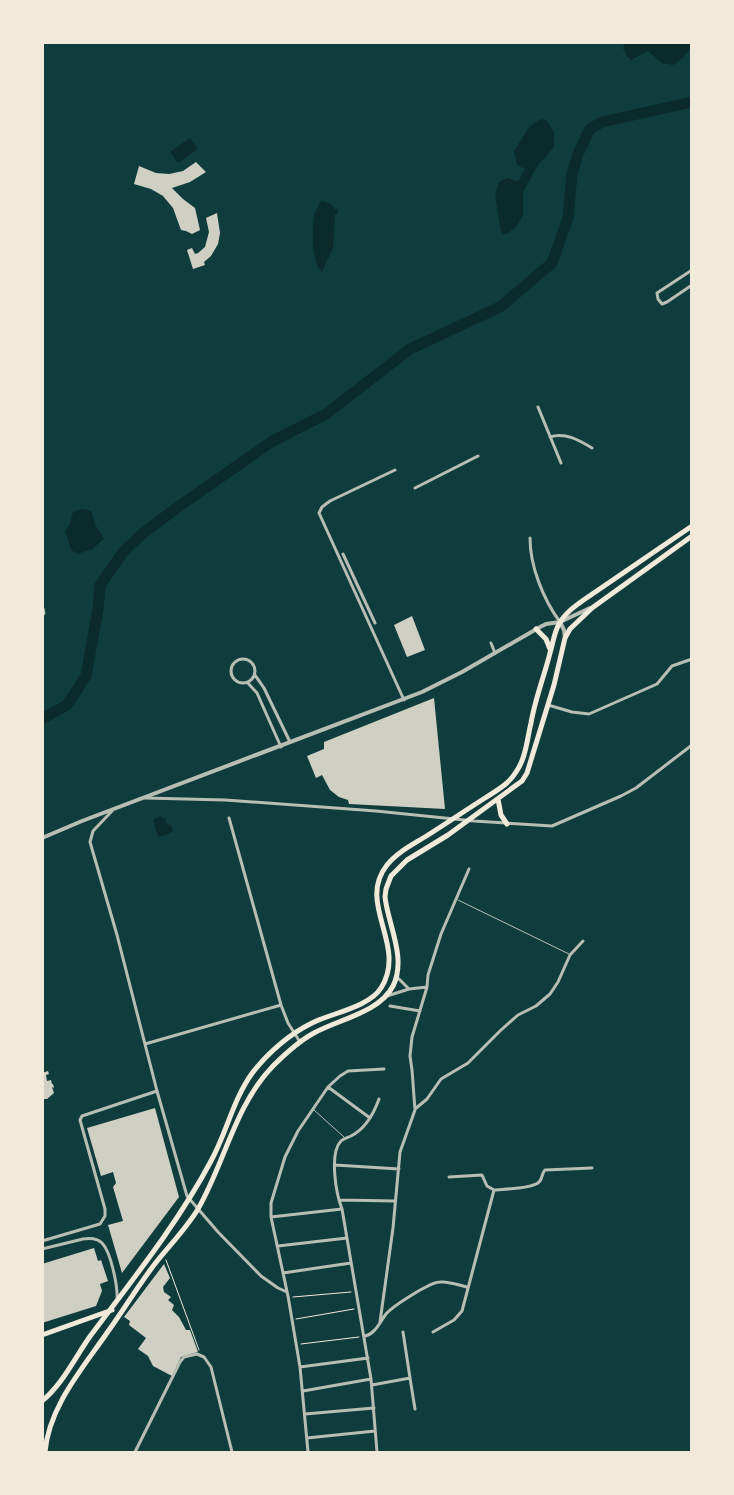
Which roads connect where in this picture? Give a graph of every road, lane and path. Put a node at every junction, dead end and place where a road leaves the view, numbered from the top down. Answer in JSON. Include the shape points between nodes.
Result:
{"nodes":[{"id":1,"x":692,"y":270,"type":"edge"},
{"id":2,"x":692,"y":285,"type":"edge"},
{"id":3,"x":538,"y":407,"type":"dead end"},
{"id":4,"x":550,"y":437,"type":"junction"},
{"id":5,"x":592,"y":448,"type":"dead end"},
{"id":6,"x":478,"y":456,"type":"dead end"},
{"id":7,"x":561,"y":464,"type":"dead end"},
{"id":8,"x":395,"y":470,"type":"dead end"},
{"id":9,"x":415,"y":488,"type":"dead end"},
{"id":10,"x":692,"y":526,"type":"edge"},
{"id":11,"x":692,"y":536,"type":"edge"},
{"id":12,"x":530,"y":538,"type":"dead end"},
{"id":13,"x":340,"y":542,"type":"dead end"},
{"id":14,"x":334,"y":545,"type":"junction"},
{"id":15,"x":342,"y":554,"type":"junction"},
{"id":16,"x":548,"y":590,"type":"dead end"},
{"id":17,"x":544,"y":593,"type":"junction"},
{"id":18,"x":42,"y":605,"type":"edge"},
{"id":19,"x":592,"y":608,"type":"junction"},
{"id":20,"x":42,"y":616,"type":"edge"},
{"id":21,"x":560,"y":622,"type":"junction"},
{"id":22,"x":375,"y":623,"type":"dead end"},
{"id":23,"x":536,"y":630,"type":"junction"},
{"id":24,"x":564,"y":638,"type":"junction"},
{"id":25,"x":491,"y":642,"type":"dead end"},
{"id":26,"x":550,"y":652,"type":"junction"},
{"id":27,"x":495,"y":653,"type":"junction"},
{"id":28,"x":692,"y":658,"type":"edge"},
{"id":29,"x":255,"y":675,"type":"junction"},
{"id":30,"x":247,"y":682,"type":"junction"},
{"id":31,"x":404,"y":700,"type":"junction"},
{"id":32,"x":547,"y":705,"type":"junction"},
{"id":33,"x":291,"y":743,"type":"junction"},
{"id":34,"x":692,"y":745,"type":"edge"},
{"id":35,"x":281,"y":746,"type":"junction"},
{"id":36,"x":142,"y":798,"type":"junction"},
{"id":37,"x":498,"y":800,"type":"junction"},
{"id":38,"x":112,"y":810,"type":"junction"},
{"id":39,"x":229,"y":818,"type":"dead end"},
{"id":40,"x":453,"y":819,"type":"junction"},
{"id":41,"x":467,"y":821,"type":"junction"},
{"id":42,"x":507,"y":824,"type":"junction"},
{"id":43,"x":42,"y":838,"type":"edge"},
{"id":44,"x":469,"y":869,"type":"dead end"},
{"id":45,"x":456,"y":899,"type":"junction"},
{"id":46,"x":583,"y":941,"type":"dead end"},
{"id":47,"x":570,"y":954,"type":"junction"},
{"id":48,"x":397,"y":978,"type":"junction"},
{"id":49,"x":427,"y":987,"type":"junction"},
{"id":50,"x":409,"y":988,"type":"junction"},
{"id":51,"x":386,"y":996,"type":"junction"},
{"id":52,"x":281,"y":1005,"type":"junction"},
{"id":53,"x":390,"y":1006,"type":"dead end"},
{"id":54,"x":420,"y":1011,"type":"junction"},
{"id":55,"x":294,"y":1034,"type":"junction"},
{"id":56,"x":300,"y":1042,"type":"junction"},
{"id":57,"x":145,"y":1044,"type":"junction"},
{"id":58,"x":384,"y":1069,"type":"dead end"},
{"id":59,"x":328,"y":1087,"type":"junction"},
{"id":60,"x":157,"y":1091,"type":"junction"},
{"id":61,"x":379,"y":1099,"type":"dead end"},
{"id":62,"x":313,"y":1110,"type":"junction"},
{"id":63,"x":414,"y":1110,"type":"junction"},
{"id":64,"x":370,"y":1118,"type":"junction"},
{"id":65,"x":345,"y":1138,"type":"junction"},
{"id":66,"x":335,"y":1165,"type":"junction"},
{"id":67,"x":592,"y":1168,"type":"dead end"},
{"id":68,"x":399,"y":1169,"type":"junction"},
{"id":69,"x":449,"y":1177,"type":"dead end"},
{"id":70,"x":494,"y":1190,"type":"junction"},
{"id":71,"x":189,"y":1200,"type":"junction"},
{"id":72,"x":339,"y":1200,"type":"junction"},
{"id":73,"x":395,"y":1201,"type":"junction"},
{"id":74,"x":342,"y":1208,"type":"junction"},
{"id":75,"x":198,"y":1209,"type":"junction"},
{"id":76,"x":271,"y":1217,"type":"junction"},
{"id":77,"x":347,"y":1238,"type":"junction"},
{"id":78,"x":42,"y":1241,"type":"edge"},
{"id":79,"x":278,"y":1246,"type":"junction"},
{"id":80,"x":42,"y":1249,"type":"edge"},
{"id":81,"x":164,"y":1253,"type":"junction"},
{"id":82,"x":351,"y":1263,"type":"junction"},
{"id":83,"x":283,"y":1273,"type":"junction"},
{"id":84,"x":467,"y":1288,"type":"junction"},
{"id":85,"x":356,"y":1290,"type":"junction"},
{"id":86,"x":287,"y":1292,"type":"junction"},
{"id":87,"x":117,"y":1302,"type":"junction"},
{"id":88,"x":359,"y":1308,"type":"junction"},
{"id":89,"x":112,"y":1310,"type":"junction"},
{"id":90,"x":292,"y":1320,"type":"junction"},
{"id":91,"x":380,"y":1322,"type":"junction"},
{"id":92,"x":403,"y":1332,"type":"dead end"},
{"id":93,"x":434,"y":1332,"type":"dead end"},
{"id":94,"x":42,"y":1335,"type":"edge"},
{"id":95,"x":364,"y":1336,"type":"junction"},
{"id":96,"x":296,"y":1345,"type":"junction"},
{"id":97,"x":201,"y":1356,"type":"junction"},
{"id":98,"x":368,"y":1358,"type":"junction"},
{"id":99,"x":300,"y":1367,"type":"junction"},
{"id":100,"x":410,"y":1378,"type":"junction"},
{"id":101,"x":371,"y":1379,"type":"junction"},
{"id":102,"x":372,"y":1386,"type":"junction"},
{"id":103,"x":303,"y":1391,"type":"junction"},
{"id":104,"x":42,"y":1401,"type":"edge"},
{"id":105,"x":374,"y":1408,"type":"junction"},
{"id":106,"x":415,"y":1410,"type":"dead end"},
{"id":107,"x":305,"y":1414,"type":"junction"},
{"id":108,"x":375,"y":1431,"type":"junction"},
{"id":109,"x":307,"y":1438,"type":"junction"},
{"id":110,"x":45,"y":1452,"type":"edge"},
{"id":111,"x":135,"y":1452,"type":"edge"},
{"id":112,"x":232,"y":1452,"type":"edge"},
{"id":113,"x":308,"y":1452,"type":"edge"},
{"id":114,"x":377,"y":1452,"type":"edge"}],
"edges":[{"from":1,"to":2,"type":"street","via":[[657,293],[658,299],[662,304],[667,302]]},
{"from":3,"to":4,"type":"street"},
{"from":4,"to":5,"type":"street","via":[[558,434],[568,436]]},
{"from":4,"to":7,"type":"street"},
{"from":6,"to":9,"type":"street"},
{"from":8,"to":14,"type":"street","via":[[322,507],[320,517]]},
{"from":10,"to":21,"type":"main road","via":[[585,599]]},
{"from":11,"to":19,"type":"main road"},
{"from":12,"to":17,"type":"street","via":[[533,566]]},
{"from":13,"to":14,"type":"street"},
{"from":14,"to":15,"type":"street"},
{"from":15,"to":22,"type":"street"},
{"from":15,"to":31,"type":"street"},
{"from":16,"to":17,"type":"street"},
{"from":17,"to":21,"type":"street"},
{"from":18,"to":20,"type":"street"},
{"from":19,"to":21,"type":"street"},
{"from":19,"to":24,"type":"main road","via":[[580,617]]},
{"from":21,"to":23,"type":"street","via":[[546,624]]},
{"from":21,"to":24,"type":"street"},
{"from":21,"to":26,"type":"main road"},
{"from":23,"to":26,"type":"main road","via":[[546,639]]},
{"from":23,"to":27,"type":"street"},
{"from":24,"to":32,"type":"main road"},
{"from":25,"to":27,"type":"street"},
{"from":26,"to":40,"type":"main road","via":[[520,766],[501,788]]},
{"from":27,"to":31,"type":"street"},
{"from":28,"to":32,"type":"street","via":[[672,666],[657,684],[589,714]]},
{"from":29,"to":30,"type":"street"},
{"from":29,"to":30,"type":"street","via":[[256,668],[250,661],[236,662],[232,668],[234,678]]},
{"from":29,"to":33,"type":"street"},
{"from":30,"to":35,"type":"street","via":[[257,693]]},
{"from":31,"to":33,"type":"street"},
{"from":32,"to":37,"type":"main road","via":[[527,773]]},
{"from":33,"to":35,"type":"street"},
{"from":34,"to":42,"type":"street","via":[[636,788],[556,825]]},
{"from":35,"to":36,"type":"street"},
{"from":36,"to":38,"type":"street"},
{"from":36,"to":40,"type":"street","via":[[225,800]]},
{"from":37,"to":41,"type":"main road"},
{"from":37,"to":42,"type":"main road"},
{"from":38,"to":43,"type":"street"},
{"from":38,"to":57,"type":"street","via":[[93,831],[90,842]]},
{"from":39,"to":52,"type":"street"},
{"from":40,"to":41,"type":"street"},
{"from":40,"to":55,"type":"main road","via":[[396,856],[379,878],[377,901],[390,960],[380,989],[365,1001]]},
{"from":41,"to":42,"type":"street"},
{"from":41,"to":48,"type":"main road","via":[[407,860],[388,882],[385,897],[397,949]]},
{"from":44,"to":45,"type":"street"},
{"from":45,"to":47,"type":"lane"},
{"from":45,"to":49,"type":"street","via":[[441,934]]},
{"from":46,"to":47,"type":"street"},
{"from":47,"to":63,"type":"street","via":[[550,994],[518,1015],[468,1063],[441,1079],[427,1099]]},
{"from":48,"to":50,"type":"street"},
{"from":48,"to":51,"type":"main road"},
{"from":49,"to":50,"type":"street"},
{"from":49,"to":54,"type":"street"},
{"from":50,"to":51,"type":"street"},
{"from":51,"to":56,"type":"main road"},
{"from":52,"to":55,"type":"street"},
{"from":52,"to":57,"type":"street"},
{"from":53,"to":54,"type":"street"},
{"from":54,"to":63,"type":"street","via":[[410,1056]]},
{"from":55,"to":56,"type":"street"},
{"from":55,"to":71,"type":"main road","via":[[269,1055],[246,1082],[214,1156]]},
{"from":56,"to":75,"type":"main road","via":[[256,1084]]},
{"from":57,"to":60,"type":"street"},
{"from":58,"to":59,"type":"street","via":[[348,1071]]},
{"from":59,"to":62,"type":"street"},
{"from":59,"to":64,"type":"street"},
{"from":60,"to":71,"type":"street"},
{"from":60,"to":78,"type":"street","via":[[84,1114],[80,1120],[106,1216],[100,1224]]},
{"from":61,"to":64,"type":"street"},
{"from":62,"to":65,"type":"lane"},
{"from":62,"to":76,"type":"street","via":[[285,1157],[271,1203]]},
{"from":63,"to":68,"type":"street","via":[[400,1152]]},
{"from":64,"to":65,"type":"street"},
{"from":65,"to":66,"type":"street","via":[[336,1147]]},
{"from":66,"to":68,"type":"street"},
{"from":66,"to":72,"type":"street"},
{"from":67,"to":70,"type":"street","via":[[545,1170],[536,1184]]},
{"from":68,"to":73,"type":"street"},
{"from":69,"to":70,"type":"street","via":[[482,1175],[487,1186]]},
{"from":70,"to":84,"type":"street"},
{"from":71,"to":75,"type":"street"},
{"from":71,"to":87,"type":"main road"},
{"from":72,"to":73,"type":"street"},
{"from":72,"to":74,"type":"street"},
{"from":73,"to":91,"type":"street"},
{"from":74,"to":76,"type":"street"},
{"from":74,"to":77,"type":"street"},
{"from":75,"to":81,"type":"main road"},
{"from":75,"to":86,"type":"street","via":[[261,1276]]},
{"from":76,"to":79,"type":"street"},
{"from":77,"to":79,"type":"street"},
{"from":77,"to":82,"type":"street"},
{"from":79,"to":83,"type":"street"},
{"from":80,"to":87,"type":"street","via":[[83,1239],[94,1239],[102,1244],[117,1285]]},
{"from":81,"to":97,"type":"path"},
{"from":81,"to":110,"type":"main road","via":[[65,1394],[48,1432]]},
{"from":82,"to":83,"type":"street"},
{"from":82,"to":85,"type":"street"},
{"from":83,"to":86,"type":"street"},
{"from":84,"to":91,"type":"street","via":[[442,1282],[433,1284],[395,1306]]},
{"from":84,"to":93,"type":"street","via":[[459,1316]]},
{"from":85,"to":86,"type":"path","via":[[294,1298]]},
{"from":85,"to":88,"type":"street"},
{"from":86,"to":90,"type":"street"},
{"from":87,"to":89,"type":"main road"},
{"from":88,"to":90,"type":"path"},
{"from":88,"to":95,"type":"street"},
{"from":89,"to":94,"type":"main road"},
{"from":89,"to":104,"type":"main road","via":[[52,1393]]},
{"from":90,"to":96,"type":"street"},
{"from":91,"to":95,"type":"street","via":[[369,1335]]},
{"from":92,"to":100,"type":"street"},
{"from":95,"to":96,"type":"path"},
{"from":95,"to":98,"type":"street"},
{"from":96,"to":99,"type":"street"},
{"from":97,"to":111,"type":"street","via":[[191,1354],[180,1362]]},
{"from":97,"to":112,"type":"street","via":[[211,1367]]},
{"from":98,"to":99,"type":"street"},
{"from":98,"to":101,"type":"street"},
{"from":99,"to":103,"type":"street"},
{"from":100,"to":102,"type":"street"},
{"from":100,"to":106,"type":"street"},
{"from":101,"to":102,"type":"street"},
{"from":101,"to":103,"type":"street"},
{"from":102,"to":105,"type":"street"},
{"from":103,"to":107,"type":"street"},
{"from":105,"to":107,"type":"street"},
{"from":105,"to":108,"type":"street"},
{"from":107,"to":109,"type":"street"},
{"from":108,"to":109,"type":"street"},
{"from":108,"to":114,"type":"street"},
{"from":109,"to":113,"type":"street"}]}
